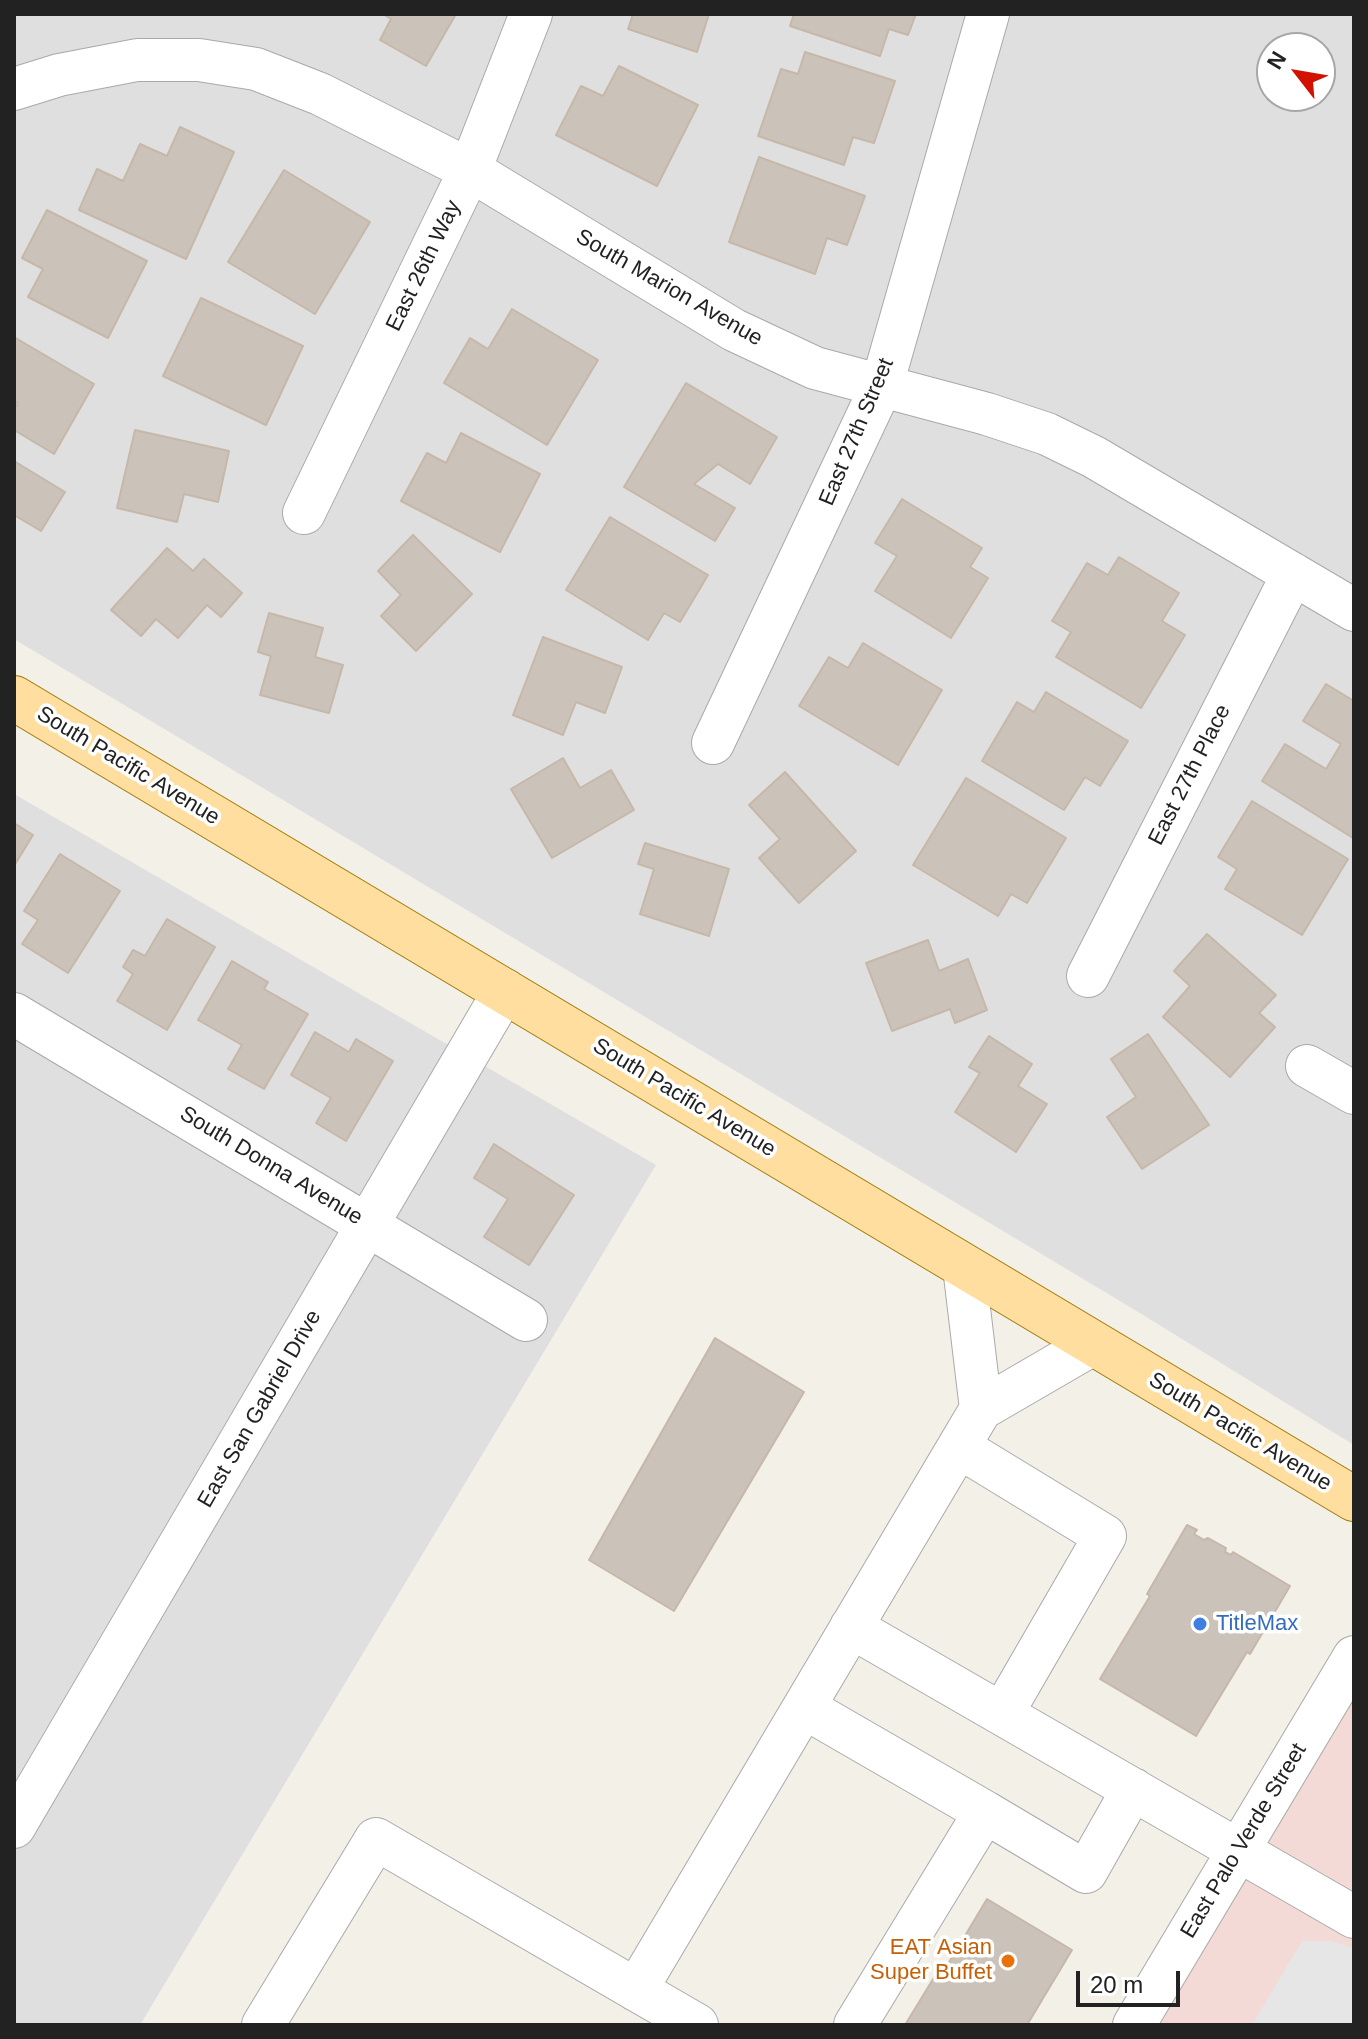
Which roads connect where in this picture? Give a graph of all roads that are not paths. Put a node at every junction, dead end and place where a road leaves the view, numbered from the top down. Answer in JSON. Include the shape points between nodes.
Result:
{"nodes":[{"id":1,"x":531,"y":14,"type":"edge"},
{"id":2,"x":988,"y":14,"type":"edge"},
{"id":3,"x":14,"y":89,"type":"edge"},
{"id":4,"x":470,"y":170,"type":"junction"},
{"id":5,"x":882,"y":385,"type":"junction"},
{"id":6,"x":304,"y":513,"type":"dead end"},
{"id":7,"x":1293,"y":574,"type":"junction"},
{"id":8,"x":1354,"y":610,"type":"edge"},
{"id":9,"x":14,"y":698,"type":"edge"},
{"id":10,"x":713,"y":743,"type":"dead end"},
{"id":11,"x":1088,"y":976,"type":"dead end"},
{"id":12,"x":505,"y":990,"type":"junction"},
{"id":13,"x":14,"y":1014,"type":"edge"},
{"id":14,"x":1307,"y":1066,"type":"dead end"},
{"id":15,"x":1354,"y":1093,"type":"edge"},
{"id":16,"x":368,"y":1225,"type":"junction"},
{"id":17,"x":964,"y":1267,"type":"junction"},
{"id":18,"x":526,"y":1320,"type":"dead end"},
{"id":19,"x":1093,"y":1344,"type":"junction"},
{"id":20,"x":981,"y":1409,"type":"junction"},
{"id":21,"x":959,"y":1447,"type":"junction"},
{"id":22,"x":1354,"y":1499,"type":"edge"},
{"id":23,"x":851,"y":1627,"type":"junction"},
{"id":24,"x":1354,"y":1657,"type":"edge"},
{"id":25,"x":805,"y":1708,"type":"junction"},
{"id":26,"x":1002,"y":1714,"type":"junction"},
{"id":27,"x":1133,"y":1789,"type":"junction"},
{"id":28,"x":985,"y":1812,"type":"junction"},
{"id":29,"x":14,"y":1827,"type":"edge"},
{"id":30,"x":1239,"y":1850,"type":"junction"},
{"id":31,"x":1354,"y":1917,"type":"edge"},
{"id":32,"x":636,"y":1990,"type":"junction"},
{"id":33,"x":263,"y":2025,"type":"edge"},
{"id":34,"x":697,"y":2025,"type":"edge"},
{"id":35,"x":855,"y":2025,"type":"edge"},
{"id":36,"x":1134,"y":2025,"type":"edge"}],
"edges":[{"from":1,"to":4,"type":"street","name":"East 26th Way"},
{"from":2,"to":5,"type":"street","name":"East 27th Street"},
{"from":3,"to":4,"type":"street","name":"South Marion Avenue","via":[[137,60],[199,60],[256,69],[320,94]]},
{"from":4,"to":5,"type":"street","name":"South Marion Avenue","via":[[734,330],[815,368]]},
{"from":4,"to":6,"type":"street","name":"East 26th Way"},
{"from":5,"to":7,"type":"street","name":"South Marion Avenue","via":[[1047,434]]},
{"from":5,"to":10,"type":"street","name":"East 27th Street"},
{"from":7,"to":8,"type":"street","name":"South Marion Avenue"},
{"from":7,"to":11,"type":"street","name":"East 27th Place"},
{"from":9,"to":12,"type":"main road","name":"South Pacific Avenue"},
{"from":12,"to":16,"type":"street","name":"East San Gabriel Drive"},
{"from":12,"to":17,"type":"main road","name":"South Pacific Avenue"},
{"from":13,"to":16,"type":"street","name":"South Donna Avenue"},
{"from":14,"to":15,"type":"street"},
{"from":16,"to":18,"type":"street","name":"South Donna Avenue"},
{"from":16,"to":29,"type":"street","name":"East San Gabriel Drive"},
{"from":17,"to":19,"type":"main road","name":"South Pacific Avenue"},
{"from":17,"to":20,"type":"street"},
{"from":19,"to":20,"type":"street"},
{"from":19,"to":22,"type":"main road","name":"South Pacific Avenue"},
{"from":20,"to":21,"type":"street"},
{"from":21,"to":23,"type":"street"},
{"from":21,"to":26,"type":"street","via":[[1105,1536]]},
{"from":23,"to":25,"type":"street"},
{"from":23,"to":26,"type":"street"},
{"from":24,"to":30,"type":"street","name":"East Palo Verde Street"},
{"from":25,"to":28,"type":"street"},
{"from":25,"to":32,"type":"street"},
{"from":26,"to":27,"type":"street"},
{"from":27,"to":28,"type":"street","via":[[1086,1872]]},
{"from":27,"to":30,"type":"street"},
{"from":28,"to":35,"type":"street"},
{"from":30,"to":31,"type":"street"},
{"from":30,"to":36,"type":"street","name":"East Palo Verde Street"},
{"from":32,"to":33,"type":"street","via":[[376,1839]]},
{"from":32,"to":34,"type":"street"}]}
